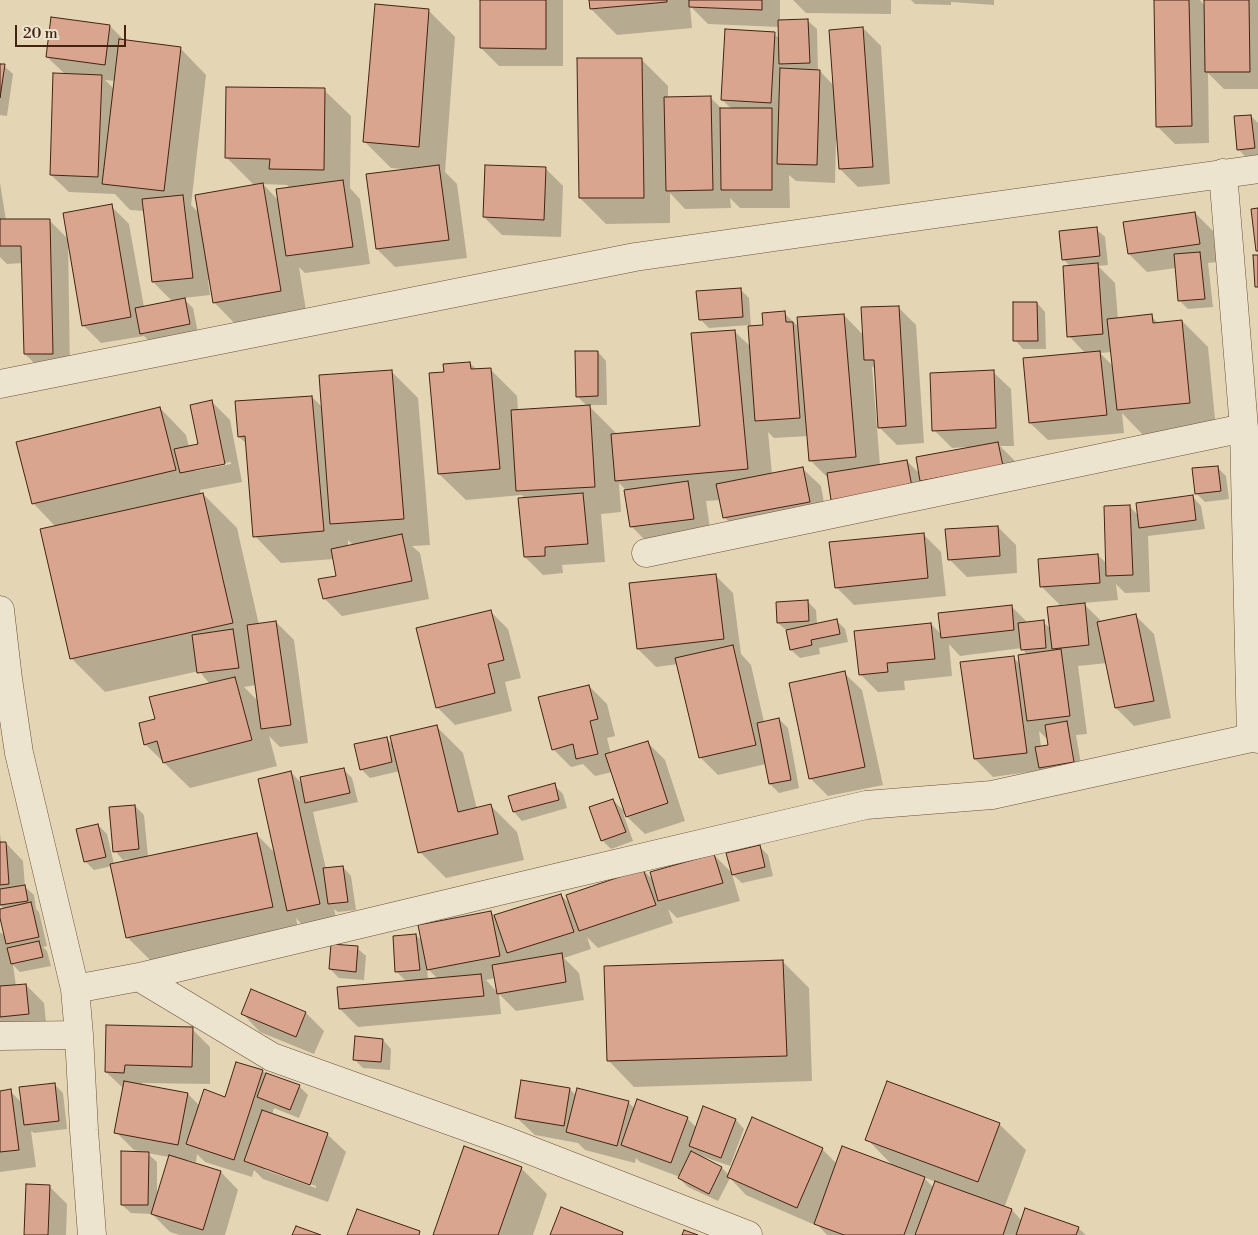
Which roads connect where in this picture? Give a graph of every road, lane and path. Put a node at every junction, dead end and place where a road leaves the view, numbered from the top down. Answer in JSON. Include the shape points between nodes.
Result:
{"nodes":[{"id":1,"x":1258,"y":169,"type":"edge"},
{"id":2,"x":1224,"y":174,"type":"junction"},
{"id":3,"x":0,"y":384,"type":"edge"},
{"id":4,"x":1244,"y":428,"type":"junction"},
{"id":5,"x":646,"y":554,"type":"dead end"},
{"id":6,"x":0,"y":610,"type":"edge"},
{"id":7,"x":4,"y":679,"type":"edge"},
{"id":8,"x":1255,"y":738,"type":"edge"},
{"id":9,"x":139,"y":977,"type":"junction"},
{"id":10,"x":75,"y":989,"type":"junction"},
{"id":11,"x":79,"y":1035,"type":"junction"},
{"id":12,"x":0,"y":1036,"type":"edge"},
{"id":13,"x":92,"y":1235,"type":"edge"},
{"id":14,"x":748,"y":1235,"type":"edge"}],
"edges":[{"from":1,"to":2,"type":"street"},
{"from":2,"to":3,"type":"street","via":[[635,257]]},
{"from":2,"to":4,"type":"street"},
{"from":4,"to":5,"type":"street"},
{"from":4,"to":8,"type":"street"},
{"from":6,"to":7,"type":"street"},
{"from":7,"to":10,"type":"street"},
{"from":8,"to":9,"type":"street","via":[[992,795],[866,806]]},
{"from":9,"to":10,"type":"street"},
{"from":9,"to":14,"type":"street","via":[[272,1057],[509,1142]]},
{"from":10,"to":11,"type":"street"},
{"from":11,"to":12,"type":"street"},
{"from":11,"to":13,"type":"street"}]}
